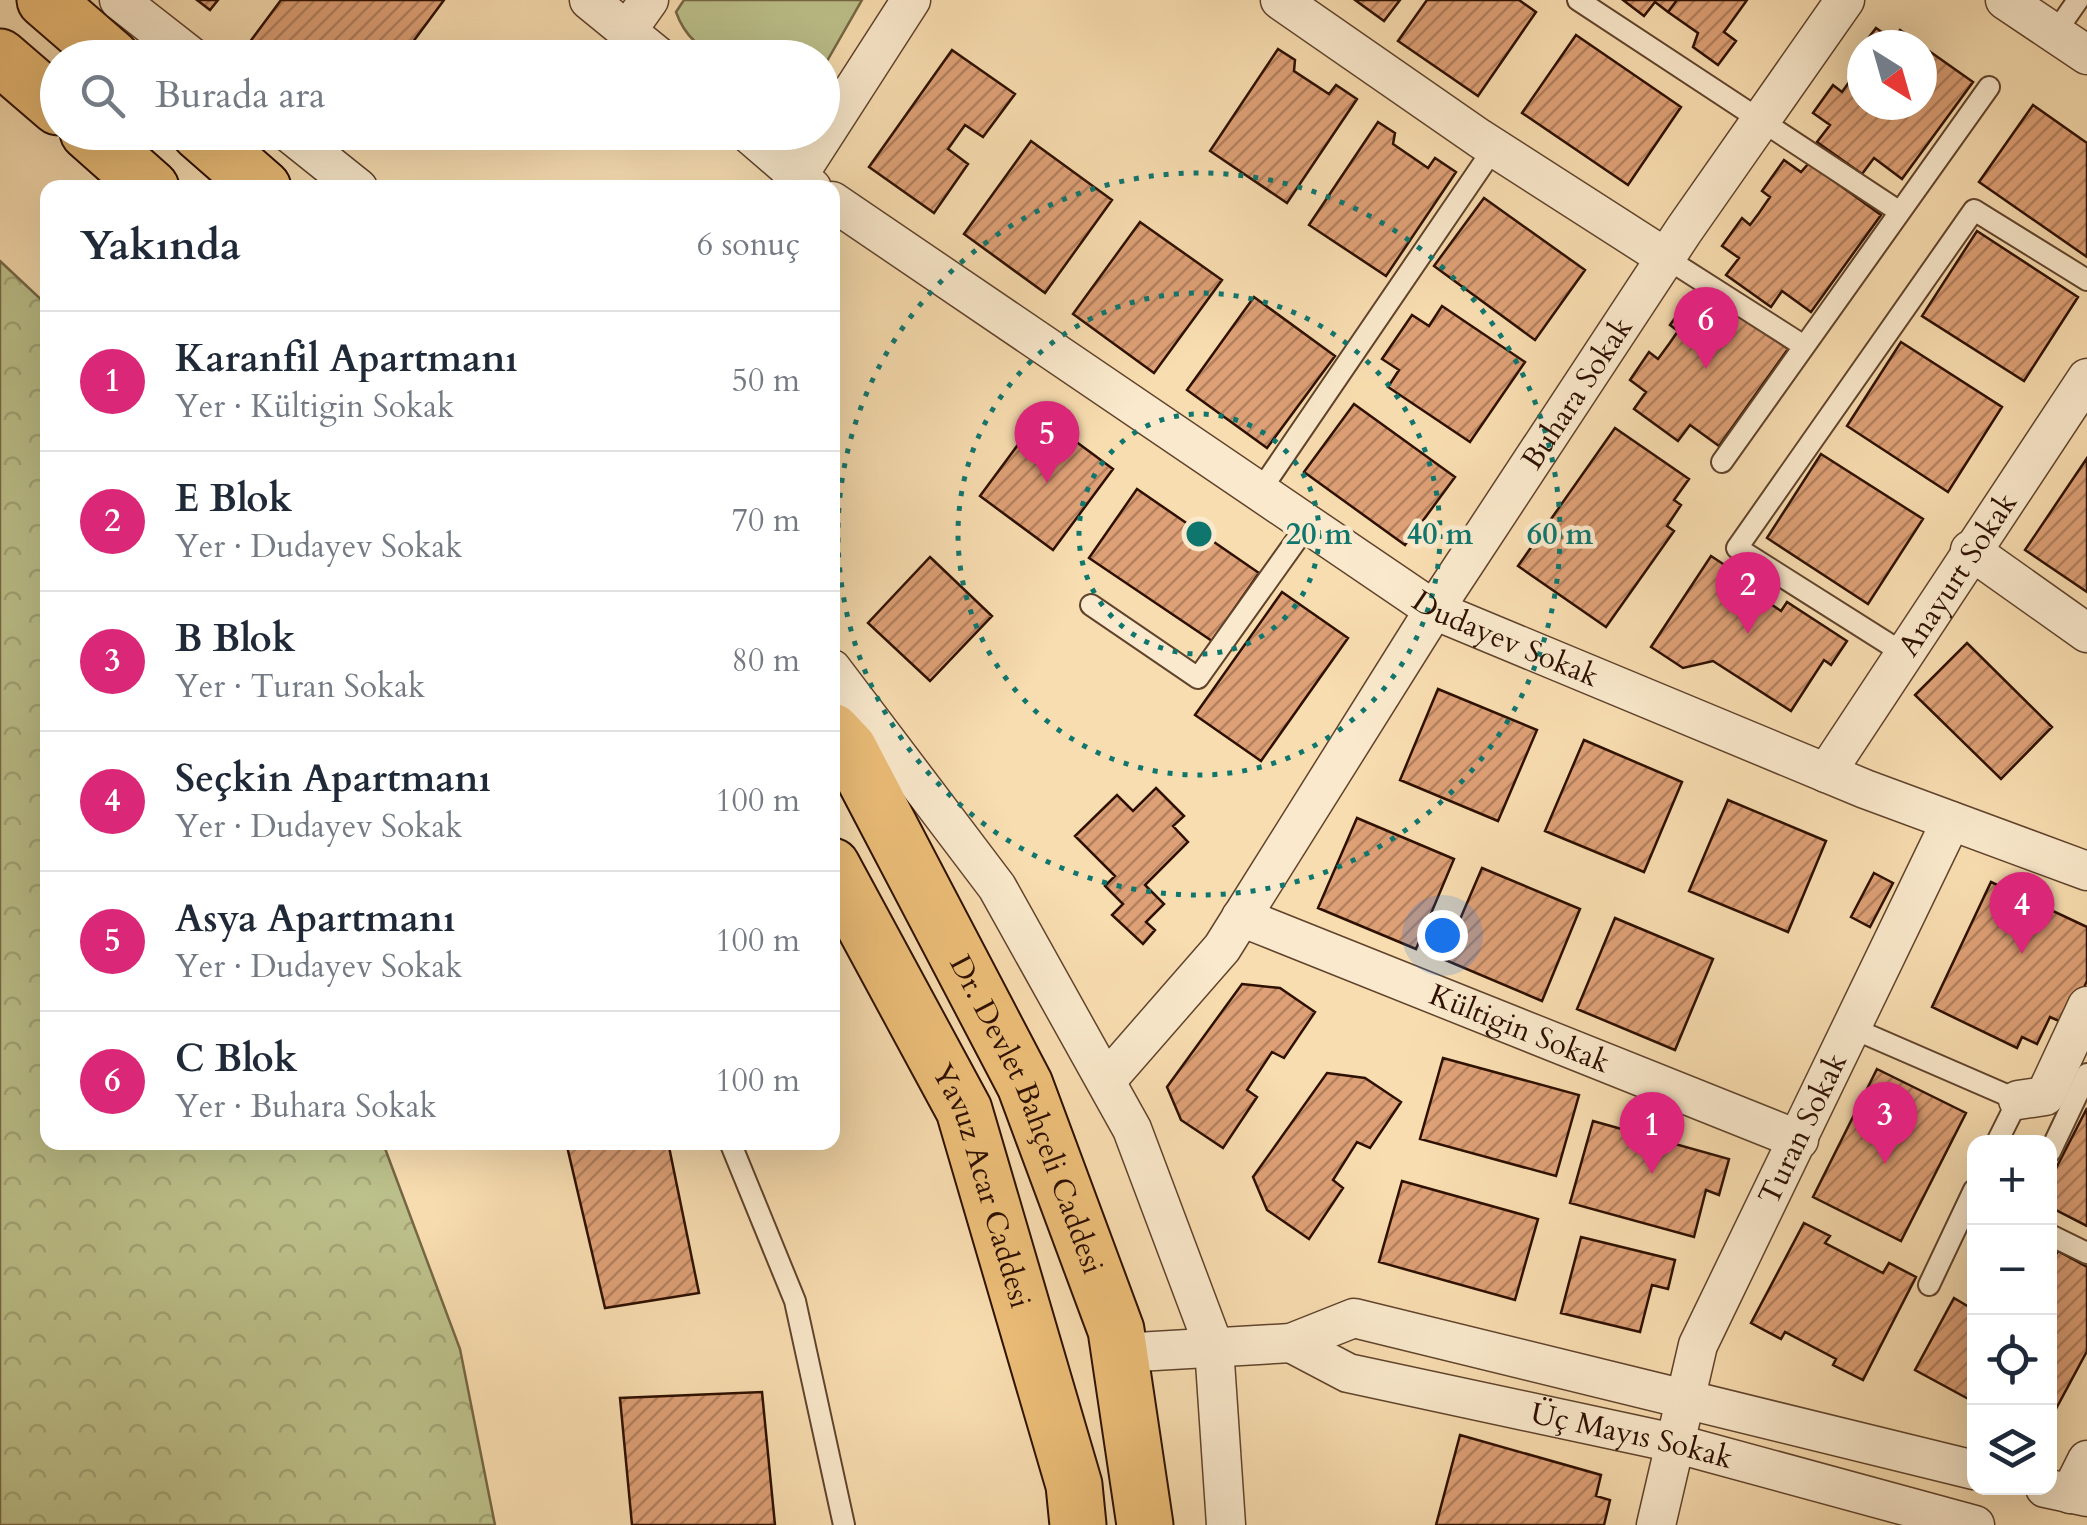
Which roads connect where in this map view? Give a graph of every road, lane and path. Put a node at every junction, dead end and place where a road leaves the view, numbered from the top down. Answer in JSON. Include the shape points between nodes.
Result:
{"nodes":[{"id":1,"x":45,"y":0,"type":"edge"},
{"id":2,"x":119,"y":0,"type":"edge"},
{"id":3,"x":589,"y":0,"type":"edge"},
{"id":4,"x":650,"y":0,"type":"edge"},
{"id":5,"x":911,"y":0,"type":"edge"},
{"id":6,"x":1280,"y":0,"type":"edge"},
{"id":7,"x":1578,"y":0,"type":"edge"},
{"id":8,"x":1845,"y":0,"type":"edge"},
{"id":9,"x":2006,"y":0,"type":"edge"},
{"id":10,"x":2078,"y":0,"type":"edge"},
{"id":11,"x":628,"y":31,"type":"junction"},
{"id":12,"x":2055,"y":33,"type":"junction"},
{"id":13,"x":91,"y":40,"type":"edge"},
{"id":14,"x":169,"y":40,"type":"edge"},
{"id":15,"x":639,"y":40,"type":"edge"},
{"id":16,"x":2087,"y":54,"type":"edge"},
{"id":17,"x":0,"y":57,"type":"edge"},
{"id":18,"x":1989,"y":87,"type":"dead end"},
{"id":19,"x":40,"y":91,"type":"edge"},
{"id":20,"x":840,"y":118,"type":"edge"},
{"id":21,"x":1762,"y":120,"type":"junction"},
{"id":22,"x":1494,"y":148,"type":"junction"},
{"id":23,"x":109,"y":150,"type":"edge"},
{"id":24,"x":219,"y":150,"type":"edge"},
{"id":25,"x":310,"y":150,"type":"edge"},
{"id":26,"x":765,"y":150,"type":"edge"},
{"id":27,"x":821,"y":150,"type":"edge"},
{"id":28,"x":143,"y":180,"type":"edge"},
{"id":29,"x":253,"y":180,"type":"edge"},
{"id":30,"x":348,"y":180,"type":"edge"},
{"id":31,"x":796,"y":180,"type":"edge"},
{"id":32,"x":802,"y":180,"type":"edge"},
{"id":33,"x":840,"y":207,"type":"edge"},
{"id":34,"x":1900,"y":212,"type":"junction"},
{"id":35,"x":1666,"y":258,"type":"junction"},
{"id":36,"x":2087,"y":280,"type":"edge"},
{"id":37,"x":1804,"y":346,"type":"junction"},
{"id":38,"x":2087,"y":379,"type":"edge"},
{"id":39,"x":1722,"y":462,"type":"dead end"},
{"id":40,"x":1260,"y":492,"type":"junction"},
{"id":41,"x":1308,"y":524,"type":"junction"},
{"id":42,"x":1970,"y":550,"type":"junction"},
{"id":43,"x":1090,"y":605,"type":"dead end"},
{"id":44,"x":1434,"y":610,"type":"junction"},
{"id":45,"x":2087,"y":634,"type":"edge"},
{"id":46,"x":1904,"y":652,"type":"junction"},
{"id":47,"x":840,"y":680,"type":"edge"},
{"id":48,"x":840,"y":739,"type":"edge"},
{"id":49,"x":1826,"y":773,"type":"junction"},
{"id":50,"x":1951,"y":821,"type":"junction"},
{"id":51,"x":2087,"y":871,"type":"edge"},
{"id":52,"x":840,"y":881,"type":"edge"},
{"id":53,"x":1241,"y":917,"type":"junction"},
{"id":54,"x":2087,"y":1006,"type":"edge"},
{"id":55,"x":1852,"y":1028,"type":"junction"},
{"id":56,"x":2087,"y":1074,"type":"edge"},
{"id":57,"x":1106,"y":1081,"type":"junction"},
{"id":58,"x":2018,"y":1100,"type":"junction"},
{"id":59,"x":2000,"y":1135,"type":"edge"},
{"id":60,"x":2057,"y":1137,"type":"edge"},
{"id":61,"x":1799,"y":1140,"type":"junction"},
{"id":62,"x":733,"y":1150,"type":"edge"},
{"id":63,"x":1967,"y":1205,"type":"edge"},
{"id":64,"x":2057,"y":1238,"type":"edge"},
{"id":65,"x":2087,"y":1253,"type":"edge"},
{"id":66,"x":1929,"y":1285,"type":"dead end"},
{"id":67,"x":1291,"y":1343,"type":"junction"},
{"id":68,"x":1214,"y":1348,"type":"junction"},
{"id":69,"x":1120,"y":1353,"type":"junction"},
{"id":70,"x":1682,"y":1399,"type":"junction"},
{"id":71,"x":1674,"y":1443,"type":"junction"},
{"id":72,"x":2087,"y":1460,"type":"edge"},
{"id":73,"x":1967,"y":1468,"type":"edge"},
{"id":74,"x":2068,"y":1493,"type":"edge"},
{"id":75,"x":844,"y":1525,"type":"edge"},
{"id":76,"x":1078,"y":1525,"type":"edge"},
{"id":77,"x":1145,"y":1525,"type":"edge"},
{"id":78,"x":1226,"y":1525,"type":"edge"},
{"id":79,"x":1656,"y":1525,"type":"edge"},
{"id":80,"x":1975,"y":1525,"type":"edge"}],
"edges":[{"from":1,"to":13,"type":"main road"},
{"from":2,"to":14,"type":"street"},
{"from":3,"to":11,"type":"street"},
{"from":4,"to":11,"type":"street"},
{"from":5,"to":20,"type":"street"},
{"from":6,"to":22,"type":"street"},
{"from":7,"to":21,"type":"lane"},
{"from":8,"to":21,"type":"street","name":"Buhara Sokak"},
{"from":9,"to":12,"type":"street"},
{"from":10,"to":12,"type":"lane"},
{"from":11,"to":15,"type":"street"},
{"from":12,"to":16,"type":"street"},
{"from":17,"to":19,"type":"main road"},
{"from":18,"to":34,"type":"lane"},
{"from":21,"to":34,"type":"lane"},
{"from":21,"to":35,"type":"street","name":"Buhara Sokak"},
{"from":22,"to":35,"type":"street"},
{"from":22,"to":40,"type":"lane"},
{"from":23,"to":28,"type":"main road"},
{"from":24,"to":29,"type":"main road"},
{"from":25,"to":30,"type":"street"},
{"from":26,"to":31,"type":"street"},
{"from":27,"to":32,"type":"street"},
{"from":33,"to":40,"type":"street","name":"Dudayev Sokak"},
{"from":34,"to":37,"type":"lane"},
{"from":35,"to":37,"type":"lane"},
{"from":35,"to":44,"type":"street","name":"Buhara Sokak"},
{"from":36,"to":46,"type":"lane","via":[[1974,210],[1737,548]]},
{"from":37,"to":39,"type":"lane"},
{"from":38,"to":42,"type":"street","name":"Anayurt Sokak"},
{"from":40,"to":41,"type":"street","name":"Dudayev Sokak"},
{"from":41,"to":43,"type":"lane","via":[[1198,678]]},
{"from":41,"to":44,"type":"street","name":"Dudayev Sokak"},
{"from":42,"to":45,"type":"street"},
{"from":42,"to":46,"type":"street","name":"Anayurt Sokak"},
{"from":44,"to":49,"type":"street","name":"Dudayev Sokak"},
{"from":44,"to":53,"type":"street","name":"Buhara Sokak"},
{"from":46,"to":49,"type":"street","name":"Anayurt Sokak"},
{"from":47,"to":57,"type":"street","via":[[997,888]]},
{"from":48,"to":69,"type":"main road","name":"Dr. Devlet Bahçeli Caddesi","via":[[1025,1085]]},
{"from":49,"to":50,"type":"street","name":"Dudayev Sokak"},
{"from":50,"to":51,"type":"street","name":"Dudayev Sokak"},
{"from":50,"to":55,"type":"street","name":"Turan Sokak"},
{"from":52,"to":76,"type":"main road","name":"Yavuz Acar Caddesi","via":[[964,1110],[1074,1486]]},
{"from":53,"to":57,"type":"street","name":"Buhara Sokak","via":[[1222,948]]},
{"from":53,"to":61,"type":"street","name":"Kültigin Sokak"},
{"from":54,"to":58,"type":"street","via":[[2045,1096]]},
{"from":55,"to":58,"type":"lane"},
{"from":55,"to":61,"type":"street","name":"Turan Sokak"},
{"from":56,"to":60,"type":"lane"},
{"from":57,"to":68,"type":"street","via":[[1132,1129]]},
{"from":58,"to":59,"type":"lane"},
{"from":61,"to":70,"type":"street","name":"Turan Sokak","via":[[1698,1344]]},
{"from":62,"to":75,"type":"lane","via":[[795,1301]]},
{"from":63,"to":66,"type":"lane"},
{"from":64,"to":65,"type":"lane"},
{"from":67,"to":68,"type":"street","name":"Üç Mayıs Sokak"},
{"from":67,"to":70,"type":"street","name":"Üç Mayıs Sokak","via":[[1354,1318]]},
{"from":67,"to":71,"type":"street","name":"Üç Mayıs Sokak","via":[[1348,1374]]},
{"from":68,"to":69,"type":"street","name":"Üç Mayıs Sokak"},
{"from":68,"to":78,"type":"street"},
{"from":69,"to":77,"type":"main road","name":"Dr. Devlet Bahçeli Caddesi"},
{"from":70,"to":71,"type":"street","name":"Turan Sokak"},
{"from":70,"to":73,"type":"street","name":"Üç Mayıs Sokak"},
{"from":71,"to":79,"type":"street","name":"Turan Sokak"},
{"from":71,"to":80,"type":"street","name":"Üç Mayıs Sokak"},
{"from":72,"to":74,"type":"street"}]}
